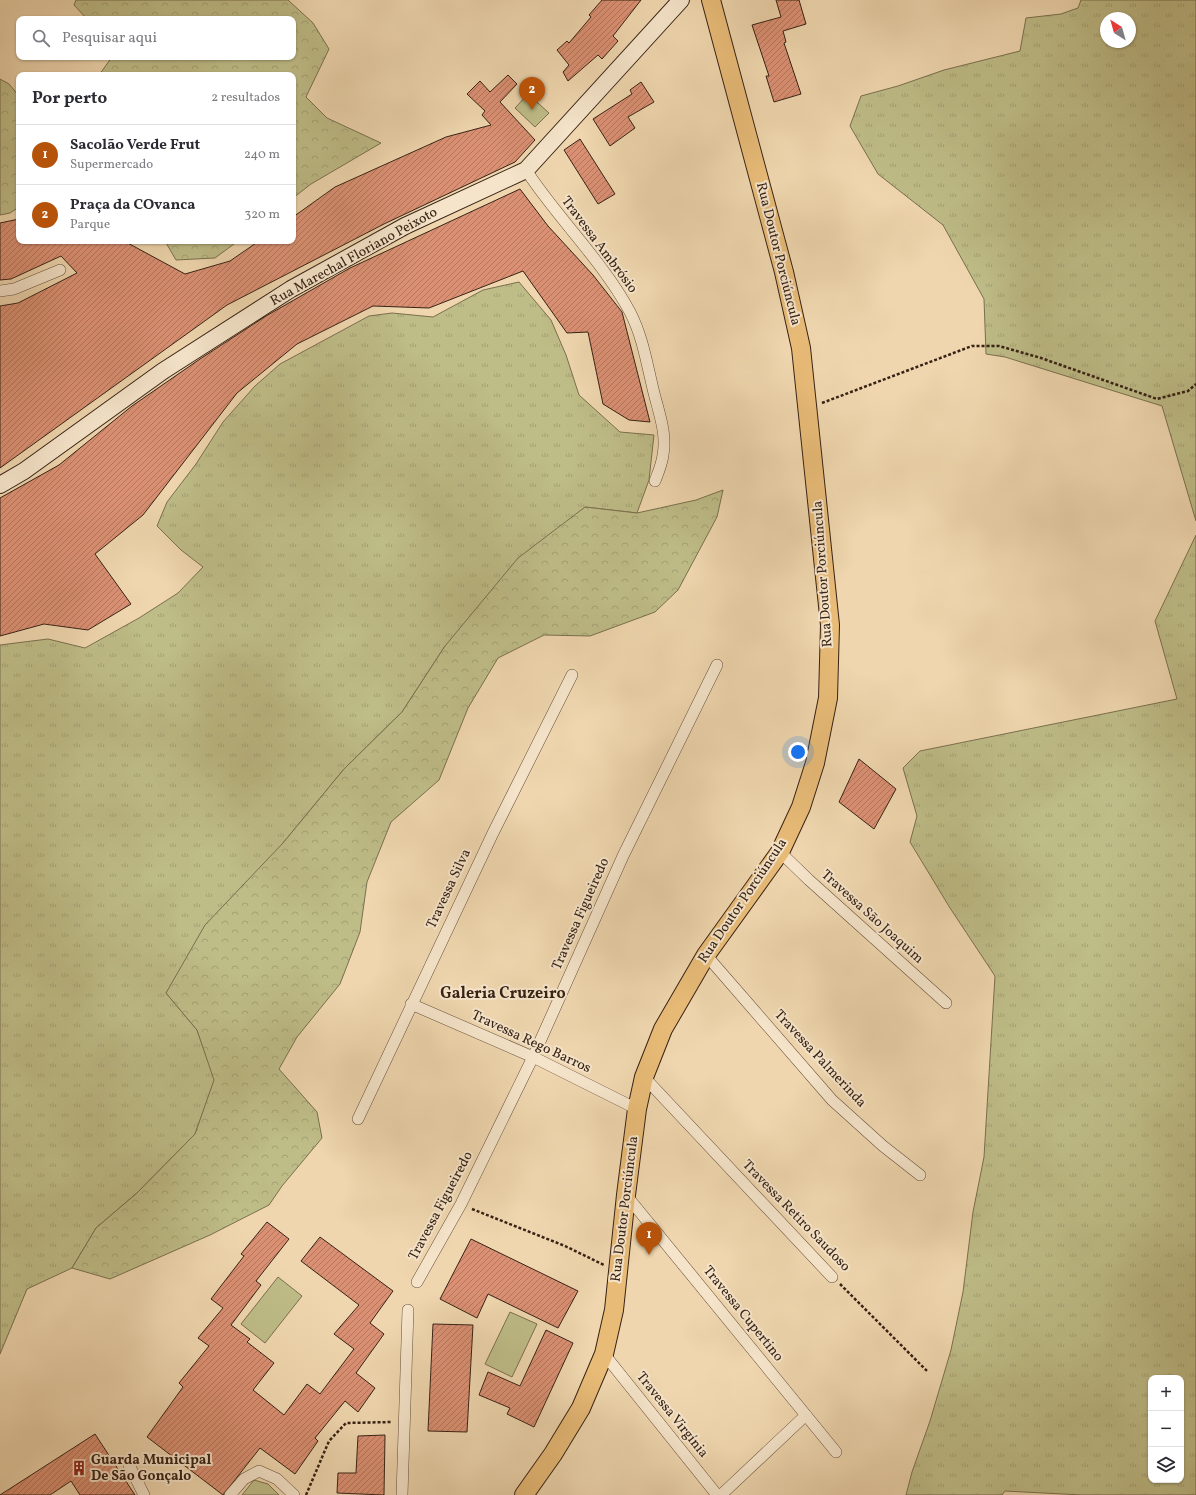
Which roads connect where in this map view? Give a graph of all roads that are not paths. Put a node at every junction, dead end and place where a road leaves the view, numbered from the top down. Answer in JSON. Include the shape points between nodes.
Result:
{"nodes":[{"id":1,"x":681,"y":0,"type":"edge"},
{"id":2,"x":711,"y":0,"type":"edge"},
{"id":3,"x":526,"y":170,"type":"junction"},
{"id":4,"x":60,"y":270,"type":"dead end"},
{"id":5,"x":0,"y":291,"type":"edge"},
{"id":6,"x":655,"y":481,"type":"dead end"},
{"id":7,"x":0,"y":485,"type":"edge"},
{"id":8,"x":717,"y":665,"type":"dead end"},
{"id":9,"x":572,"y":675,"type":"dead end"},
{"id":10,"x":780,"y":852,"type":"junction"},
{"id":11,"x":706,"y":954,"type":"junction"},
{"id":12,"x":946,"y":1003,"type":"dead end"},
{"id":13,"x":411,"y":1004,"type":"junction"},
{"id":14,"x":533,"y":1057,"type":"junction"},
{"id":15,"x":644,"y":1078,"type":"junction"},
{"id":16,"x":637,"y":1109,"type":"junction"},
{"id":17,"x":358,"y":1119,"type":"dead end"},
{"id":18,"x":920,"y":1175,"type":"dead end"},
{"id":19,"x":626,"y":1194,"type":"junction"},
{"id":20,"x":832,"y":1277,"type":"road end"},
{"id":21,"x":417,"y":1282,"type":"dead end"},
{"id":22,"x":408,"y":1310,"type":"dead end"},
{"id":23,"x":604,"y":1354,"type":"junction"},
{"id":24,"x":806,"y":1415,"type":"junction"},
{"id":25,"x":836,"y":1452,"type":"dead end"},
{"id":26,"x":129,"y":1465,"type":"dead end"},
{"id":27,"x":144,"y":1495,"type":"edge"},
{"id":28,"x":230,"y":1495,"type":"edge"},
{"id":29,"x":294,"y":1495,"type":"edge"},
{"id":30,"x":402,"y":1495,"type":"edge"},
{"id":31,"x":524,"y":1495,"type":"edge"},
{"id":32,"x":717,"y":1495,"type":"edge"},
{"id":33,"x":721,"y":1495,"type":"edge"}],
"edges":[{"from":1,"to":3,"type":"main road","name":"Rua Marechal Floriano Peixoto"},
{"from":2,"to":10,"type":"main road","name":"Rua Doutor Porciúncula","via":[[784,272],[800,348],[830,625],[828,698],[815,764],[802,807]]},
{"from":3,"to":6,"type":"street","name":"Travessa Ambrósio","via":[[614,286],[640,334],[664,436],[663,456]]},
{"from":3,"to":7,"type":"main road","name":"Rua Marechal Floriano Peixoto","via":[[405,226],[291,289],[163,371],[24,471]]},
{"from":4,"to":5,"type":"street","via":[[14,289]]},
{"from":8,"to":14,"type":"street","name":"Travessa Figueiredo","via":[[623,856]]},
{"from":9,"to":13,"type":"street","name":"Travessa Silva"},
{"from":10,"to":11,"type":"main road","name":"Rua Doutor Porciúncula"},
{"from":10,"to":12,"type":"street","name":"Travessa São Joaquim"},
{"from":11,"to":15,"type":"main road","name":"Rua Doutor Porciúncula","via":[[664,1029]]},
{"from":11,"to":18,"type":"street","name":"Travessa Palmerinda","via":[[832,1100]]},
{"from":13,"to":14,"type":"street","name":"Travessa Rego Barros"},
{"from":13,"to":17,"type":"street","name":"Travessa Silva"},
{"from":14,"to":16,"type":"street","name":"Travessa Rego Barros"},
{"from":14,"to":21,"type":"street","name":"Travessa Figueiredo","via":[[461,1204]]},
{"from":15,"to":16,"type":"main road","name":"Rua Doutor Porciúncula"},
{"from":15,"to":20,"type":"street","name":"Travessa Retiro Saudoso"},
{"from":16,"to":19,"type":"main road","name":"Rua Doutor Porciúncula"},
{"from":19,"to":23,"type":"main road","name":"Rua Doutor Porciúncula","via":[[614,1310]]},
{"from":19,"to":24,"type":"street","name":"Travessa Cupertino"},
{"from":22,"to":30,"type":"street"},
{"from":23,"to":31,"type":"main road","name":"Rua Doutor Porciúncula","via":[[581,1408]]},
{"from":23,"to":32,"type":"street","name":"Travessa Virgínia"},
{"from":24,"to":25,"type":"street","name":"Travessa Cupertino"},
{"from":24,"to":33,"type":"street"},
{"from":26,"to":27,"type":"street"},
{"from":28,"to":29,"type":"street","via":[[244,1479],[259,1471],[277,1479]]}]}
